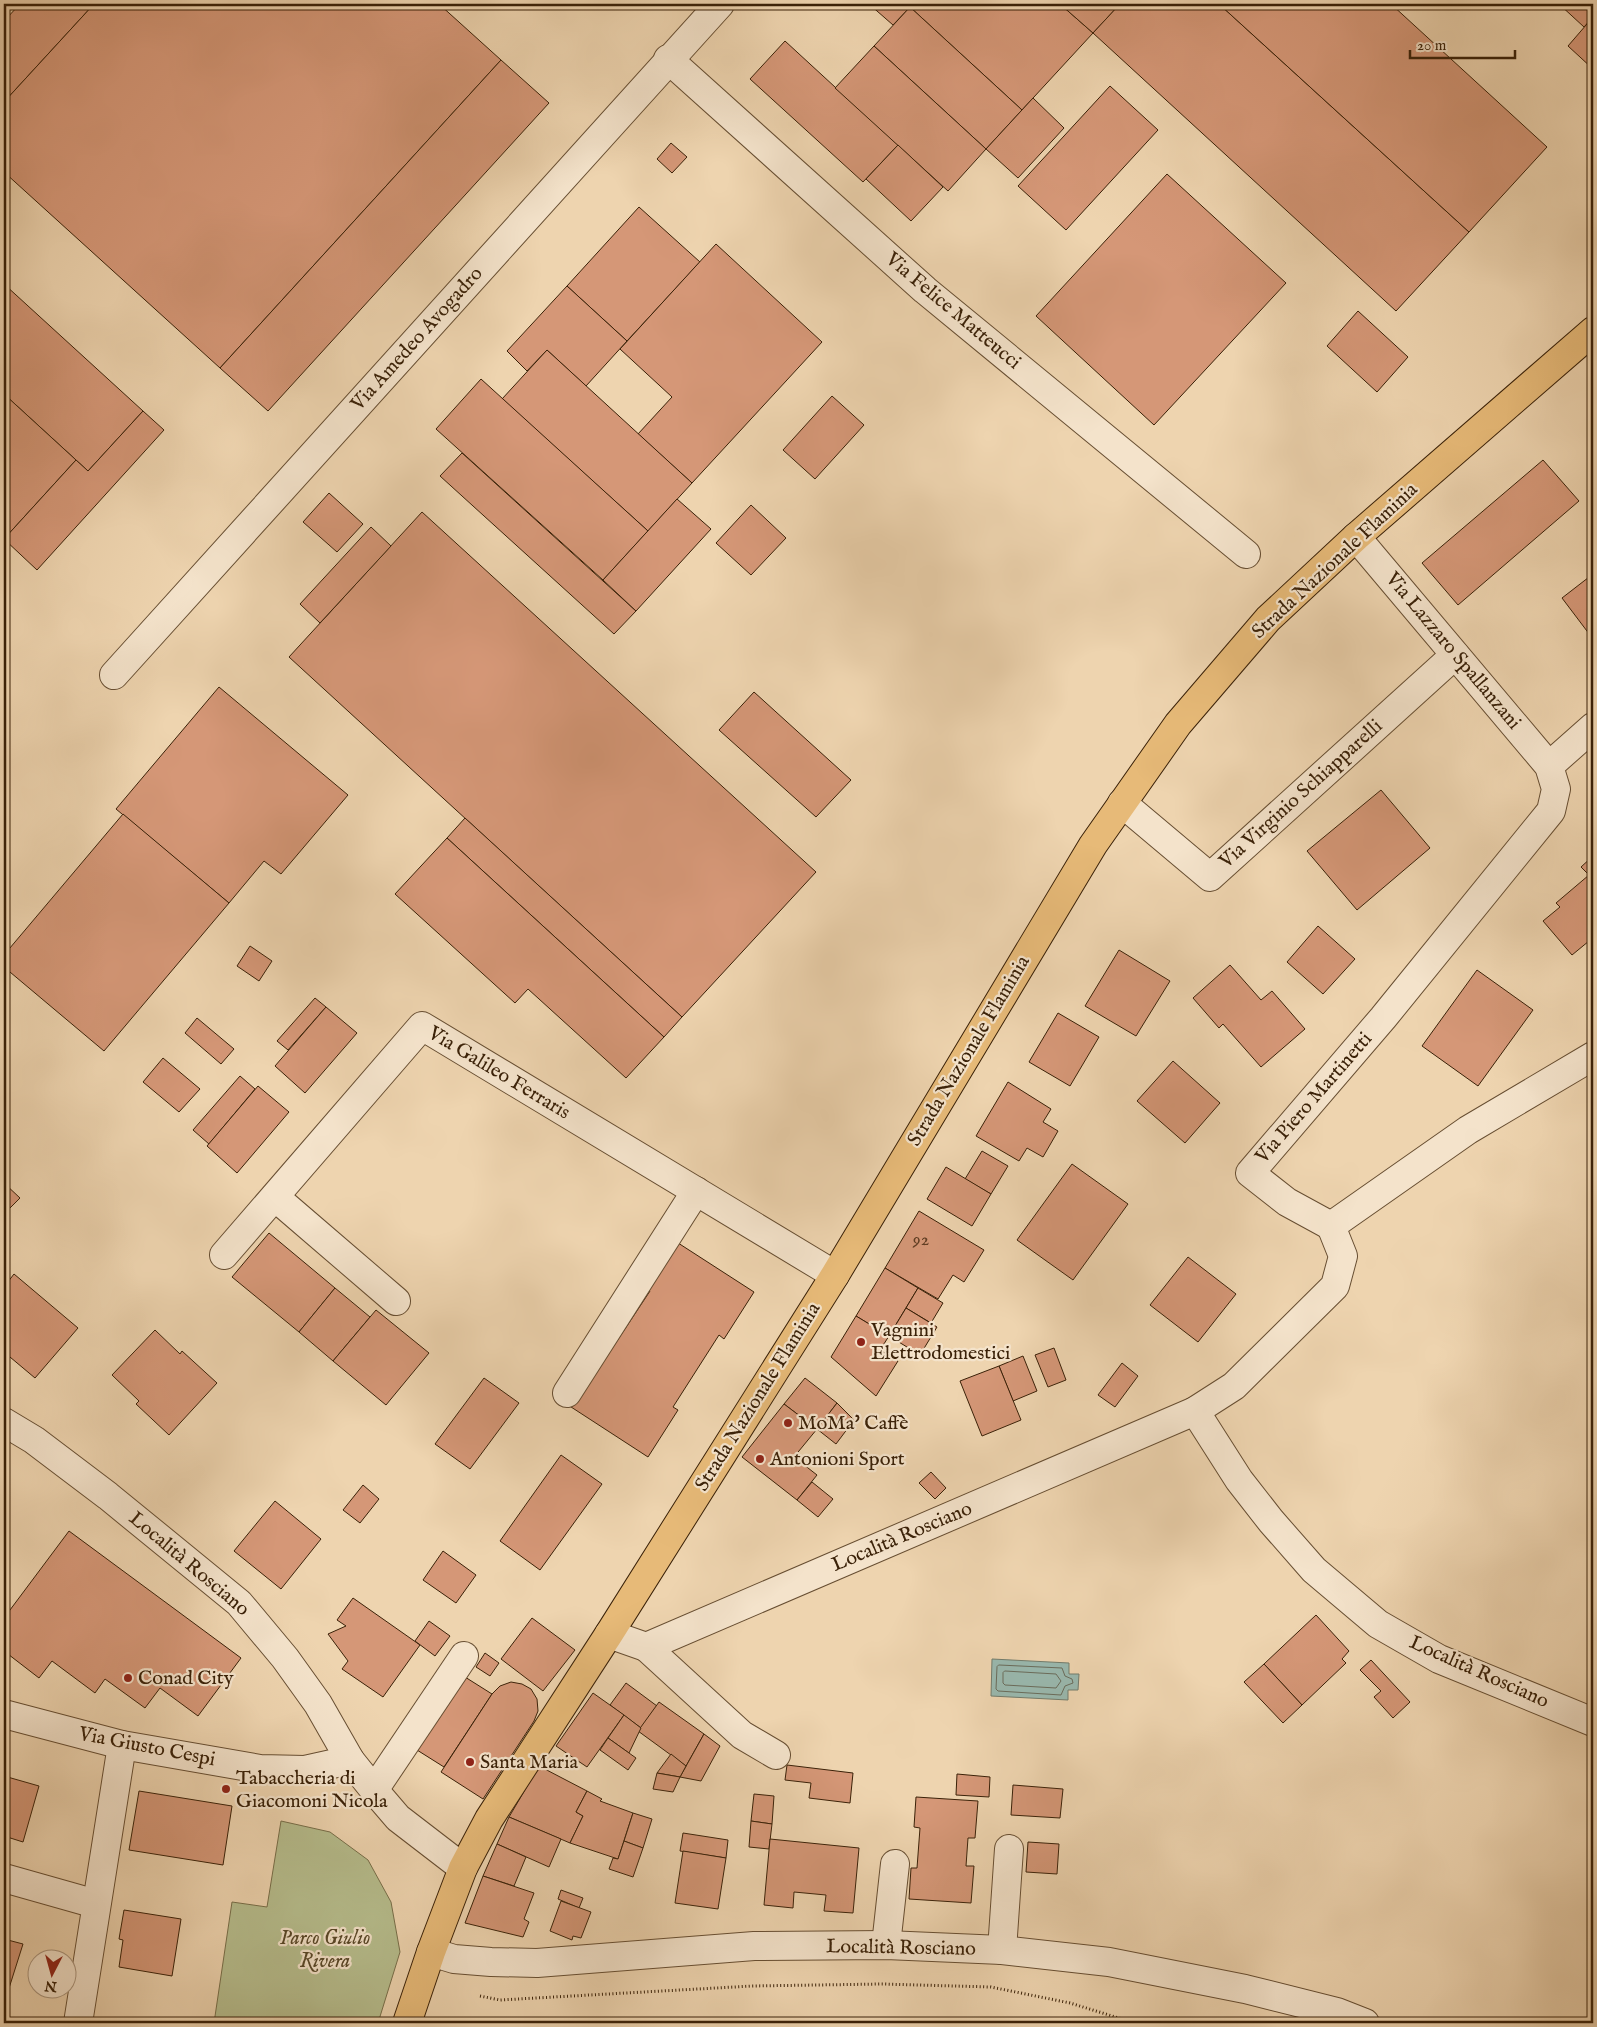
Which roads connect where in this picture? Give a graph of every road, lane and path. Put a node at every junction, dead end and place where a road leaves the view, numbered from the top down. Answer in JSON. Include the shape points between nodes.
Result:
{"nodes":[{"id":1,"x":720,"y":4,"type":"edge"},
{"id":2,"x":668,"y":59,"type":"junction"},
{"id":3,"x":1593,"y":331,"type":"edge"},
{"id":4,"x":1356,"y":537,"type":"junction"},
{"id":5,"x":1246,"y":554,"type":"dead end"},
{"id":6,"x":1455,"y":655,"type":"junction"},
{"id":7,"x":114,"y":675,"type":"dead end"},
{"id":8,"x":1593,"y":727,"type":"edge"},
{"id":9,"x":1549,"y":766,"type":"junction"},
{"id":10,"x":1122,"y":803,"type":"junction"},
{"id":11,"x":1593,"y":1056,"type":"edge"},
{"id":12,"x":696,"y":1191,"type":"junction"},
{"id":13,"x":275,"y":1197,"type":"junction"},
{"id":14,"x":1331,"y":1226,"type":"junction"},
{"id":15,"x":224,"y":1255,"type":"dead end"},
{"id":16,"x":835,"y":1275,"type":"junction"},
{"id":17,"x":396,"y":1301,"type":"dead end"},
{"id":18,"x":568,"y":1393,"type":"dead end"},
{"id":19,"x":1195,"y":1411,"type":"junction"},
{"id":20,"x":4,"y":1422,"type":"edge"},
{"id":21,"x":609,"y":1634,"type":"junction"},
{"id":22,"x":646,"y":1647,"type":"junction"},
{"id":23,"x":464,"y":1656,"type":"dead end"},
{"id":24,"x":4,"y":1714,"type":"edge"},
{"id":25,"x":1593,"y":1722,"type":"edge"},
{"id":26,"x":122,"y":1745,"type":"junction"},
{"id":27,"x":776,"y":1755,"type":"dead end"},
{"id":28,"x":350,"y":1760,"type":"junction"},
{"id":29,"x":374,"y":1790,"type":"junction"},
{"id":30,"x":1009,"y":1849,"type":"dead end"},
{"id":31,"x":895,"y":1864,"type":"dead end"},
{"id":32,"x":463,"y":1868,"type":"junction"},
{"id":33,"x":4,"y":1878,"type":"edge"},
{"id":34,"x":96,"y":1904,"type":"junction"},
{"id":35,"x":886,"y":1945,"type":"junction"},
{"id":36,"x":1002,"y":1950,"type":"junction"},
{"id":37,"x":443,"y":1955,"type":"junction"},
{"id":38,"x":78,"y":2023,"type":"edge"},
{"id":39,"x":407,"y":2023,"type":"edge"},
{"id":40,"x":1135,"y":2023,"type":"edge"},
{"id":41,"x":1365,"y":2023,"type":"edge"}],
"edges":[{"from":1,"to":2,"type":"street","name":"Via Amedeo Avogadro"},
{"from":2,"to":5,"type":"street","name":"Via Felice Matteucci","via":[[924,290]]},
{"from":2,"to":7,"type":"street","name":"Via Amedeo Avogadro"},
{"from":3,"to":4,"type":"main road","name":"Strada Nazionale Flaminia"},
{"from":4,"to":6,"type":"street","name":"Via Lazzaro Spallanzani"},
{"from":4,"to":10,"type":"main road","name":"Strada Nazionale Flaminia","via":[[1268,619],[1178,724]]},
{"from":6,"to":9,"type":"street","name":"Via Lazzaro Spallanzani"},
{"from":6,"to":10,"type":"street","name":"Via Virginio Schiapparelli","via":[[1210,877]]},
{"from":8,"to":9,"type":"street"},
{"from":9,"to":14,"type":"street","name":"Via Piero Martinetti","via":[[1556,789],[1551,810],[1383,1018],[1250,1172],[1288,1202]]},
{"from":10,"to":16,"type":"main road","name":"Strada Nazionale Flaminia","via":[[1093,845]]},
{"from":11,"to":14,"type":"street","via":[[1468,1130]]},
{"from":12,"to":13,"type":"street","name":"Via Galileo Ferraris","via":[[422,1026]]},
{"from":12,"to":16,"type":"street","name":"Via Galileo Ferraris"},
{"from":12,"to":18,"type":"street"},
{"from":13,"to":15,"type":"street","name":"Via Galileo Ferraris"},
{"from":13,"to":17,"type":"street"},
{"from":14,"to":19,"type":"street","name":"Località Rosciano","via":[[1343,1256],[1335,1286],[1234,1386]]},
{"from":16,"to":21,"type":"main road","name":"Strada Nazionale Flaminia"},
{"from":19,"to":22,"type":"street","name":"Località Rosciano"},
{"from":19,"to":25,"type":"street","name":"Località Rosciano","via":[[1270,1521],[1314,1570],[1378,1624],[1439,1659]]},
{"from":20,"to":28,"type":"street","name":"Località Rosciano","via":[[101,1490],[239,1603],[318,1704]]},
{"from":21,"to":22,"type":"street"},
{"from":21,"to":32,"type":"main road","name":"Strada Nazionale Flaminia","via":[[490,1819]]},
{"from":22,"to":27,"type":"street","via":[[742,1735]]},
{"from":23,"to":29,"type":"street"},
{"from":24,"to":26,"type":"street","name":"Via Giusto Cespi"},
{"from":26,"to":28,"type":"street","name":"Via Giusto Cespi","via":[[260,1769],[305,1770]]},
{"from":26,"to":34,"type":"street"},
{"from":28,"to":29,"type":"street","name":"Località Rosciano"},
{"from":29,"to":32,"type":"street","via":[[398,1818]]},
{"from":30,"to":36,"type":"street"},
{"from":31,"to":35,"type":"street"},
{"from":32,"to":37,"type":"main road","name":"Strada Nazionale Flaminia"},
{"from":33,"to":34,"type":"street"},
{"from":34,"to":38,"type":"street"},
{"from":35,"to":36,"type":"street","name":"Località Rosciano"},
{"from":35,"to":37,"type":"street","name":"Località Rosciano","via":[[754,1946],[537,1962],[491,1962]]},
{"from":36,"to":41,"type":"street","name":"Località Rosciano","via":[[1109,1962],[1235,1987],[1337,2012]]},
{"from":37,"to":39,"type":"main road","name":"Strada Nazionale Flaminia"},
{"from":37,"to":40,"type":"path","via":[[477,1995],[500,2000],[752,1986],[882,1984],[991,1987],[1070,2003]]}]}
